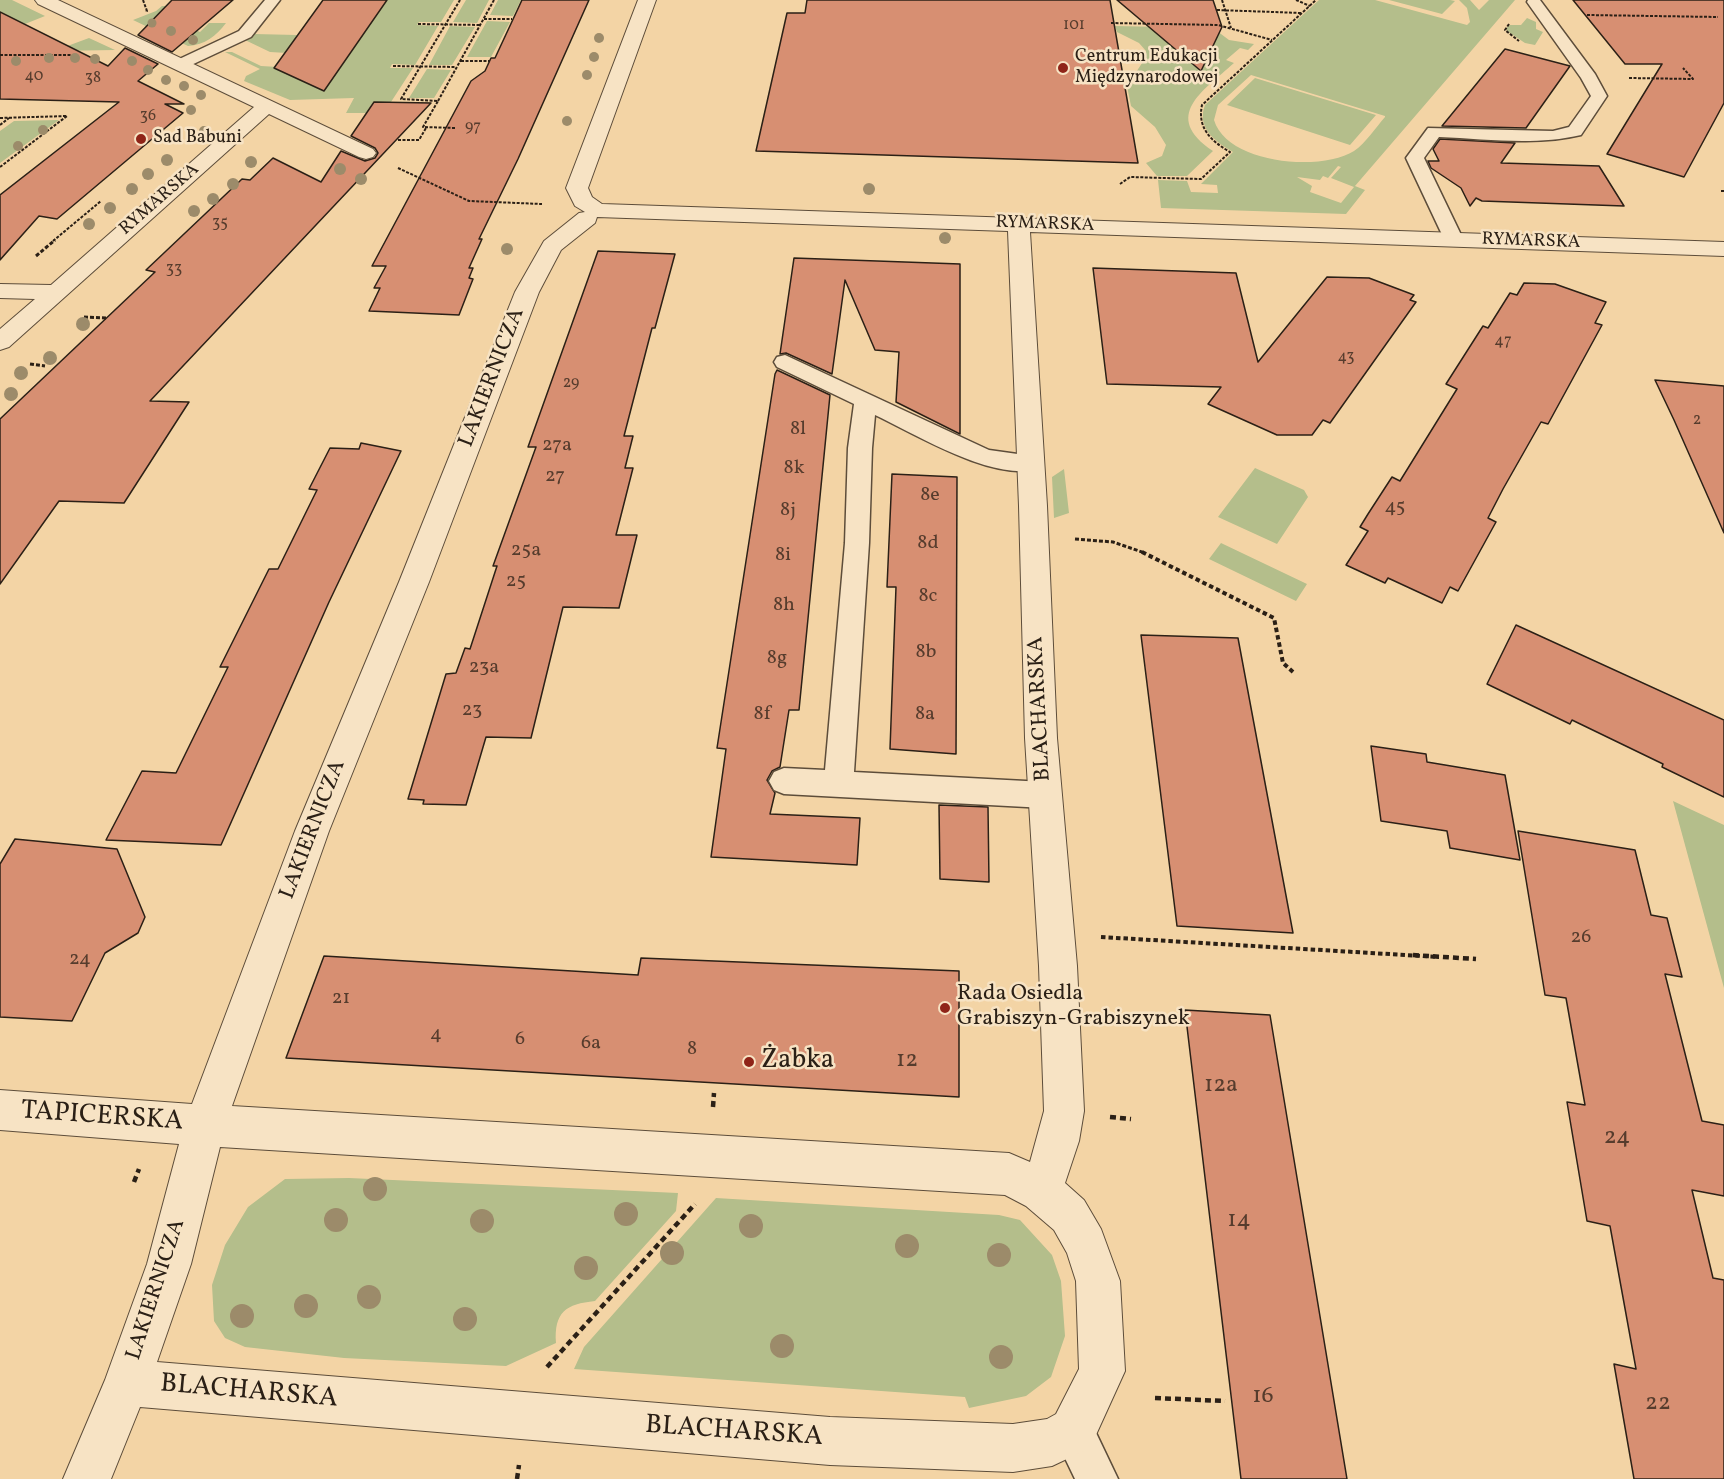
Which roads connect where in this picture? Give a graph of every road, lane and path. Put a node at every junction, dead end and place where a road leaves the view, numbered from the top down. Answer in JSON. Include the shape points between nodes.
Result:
{"nodes":[{"id":1,"x":44,"y":0,"type":"edge"},
{"id":2,"x":273,"y":0,"type":"edge"},
{"id":3,"x":460,"y":0,"type":"edge"},
{"id":4,"x":494,"y":0,"type":"edge"},
{"id":5,"x":647,"y":0,"type":"edge"},
{"id":6,"x":1222,"y":0,"type":"edge"},
{"id":7,"x":1296,"y":0,"type":"edge"},
{"id":8,"x":1316,"y":0,"type":"edge"},
{"id":9,"x":1310,"y":6,"type":"junction"},
{"id":10,"x":1540,"y":9,"type":"joint"},
{"id":11,"x":1217,"y":10,"type":"dead end"},
{"id":12,"x":1625,"y":11,"type":"dead end"},
{"id":13,"x":1302,"y":13,"type":"junction"},
{"id":14,"x":1630,"y":16,"type":"junction"},
{"id":15,"x":1718,"y":17,"type":"dead end"},
{"id":16,"x":483,"y":19,"type":"junction"},
{"id":17,"x":512,"y":19,"type":"dead end"},
{"id":18,"x":1111,"y":23,"type":"dead end"},
{"id":19,"x":418,"y":24,"type":"dead end"},
{"id":20,"x":446,"y":24,"type":"junction"},
{"id":21,"x":480,"y":25,"type":"junction"},
{"id":22,"x":1231,"y":28,"type":"junction"},
{"id":23,"x":1272,"y":40,"type":"junction"},
{"id":24,"x":0,"y":55,"type":"edge"},
{"id":25,"x":80,"y":55,"type":"dead end"},
{"id":26,"x":460,"y":61,"type":"junction"},
{"id":27,"x":490,"y":61,"type":"dead end"},
{"id":28,"x":181,"y":64,"type":"junction"},
{"id":29,"x":393,"y":66,"type":"dead end"},
{"id":30,"x":421,"y":67,"type":"junction"},
{"id":31,"x":456,"y":67,"type":"junction"},
{"id":32,"x":1683,"y":68,"type":"dead end"},
{"id":33,"x":1589,"y":77,"type":"junction"},
{"id":34,"x":438,"y":101,"type":"junction"},
{"id":35,"x":266,"y":107,"type":"junction"},
{"id":36,"x":0,"y":118,"type":"edge"},
{"id":37,"x":9,"y":118,"type":"junction"},
{"id":38,"x":0,"y":125,"type":"edge"},
{"id":39,"x":455,"y":128,"type":"dead end"},
{"id":40,"x":366,"y":153,"type":"dead end"},
{"id":41,"x":389,"y":164,"type":"dead end"},
{"id":42,"x":0,"y":167,"type":"edge"},
{"id":43,"x":1120,"y":184,"type":"dead end"},
{"id":44,"x":107,"y":196,"type":"dead end"},
{"id":45,"x":592,"y":214,"type":"junction"},
{"id":46,"x":1019,"y":224,"type":"junction"},
{"id":47,"x":1453,"y":239,"type":"junction"},
{"id":48,"x":1719,"y":254,"type":"edge"},
{"id":49,"x":36,"y":256,"type":"dead end"},
{"id":50,"x":0,"y":291,"type":"edge"},
{"id":51,"x":54,"y":292,"type":"junction"},
{"id":52,"x":0,"y":342,"type":"edge"},
{"id":53,"x":785,"y":362,"type":"dead end"},
{"id":54,"x":866,"y":400,"type":"junction"},
{"id":55,"x":1031,"y":463,"type":"junction"},
{"id":56,"x":1090,"y":540,"type":"dead end"},
{"id":57,"x":1293,"y":672,"type":"dead end"},
{"id":58,"x":784,"y":781,"type":"dead end"},
{"id":59,"x":839,"y":784,"type":"junction"},
{"id":60,"x":1045,"y":795,"type":"junction"},
{"id":61,"x":1055,"y":935,"type":"junction"},
{"id":62,"x":1476,"y":959,"type":"dead end"},
{"id":63,"x":0,"y":1110,"type":"edge"},
{"id":64,"x":205,"y":1125,"type":"junction"},
{"id":65,"x":1041,"y":1191,"type":"junction"},
{"id":66,"x":702,"y":1197,"type":"dead end"},
{"id":67,"x":544,"y":1370,"type":"dead end"},
{"id":68,"x":127,"y":1383,"type":"junction"},
{"id":69,"x":1155,"y":1398,"type":"dead end"},
{"id":70,"x":1225,"y":1401,"type":"dead end"},
{"id":71,"x":1073,"y":1431,"type":"junction"},
{"id":72,"x":87,"y":1479,"type":"edge"},
{"id":73,"x":1097,"y":1479,"type":"edge"}],
"edges":[{"from":1,"to":28,"type":"street"},
{"from":2,"to":28,"type":"lane","via":[[245,34]]},
{"from":3,"to":20,"type":"path"},
{"from":4,"to":16,"type":"path"},
{"from":5,"to":45,"type":"street","via":[[578,188]]},
{"from":6,"to":22,"type":"path"},
{"from":7,"to":9,"type":"path"},
{"from":8,"to":9,"type":"path"},
{"from":9,"to":13,"type":"path"},
{"from":10,"to":14,"type":"path"},
{"from":10,"to":33,"type":"lane"},
{"from":11,"to":13,"type":"path"},
{"from":12,"to":14,"type":"path"},
{"from":13,"to":23,"type":"path"},
{"from":14,"to":15,"type":"path"},
{"from":16,"to":17,"type":"path"},
{"from":16,"to":21,"type":"path"},
{"from":18,"to":22,"type":"path"},
{"from":19,"to":20,"type":"path"},
{"from":20,"to":21,"type":"path"},
{"from":20,"to":30,"type":"path"},
{"from":21,"to":26,"type":"path"},
{"from":22,"to":23,"type":"path"},
{"from":23,"to":43,"type":"path","via":[[1202,105],[1198,116],[1204,131],[1230,152],[1201,179],[1130,177]]},
{"from":24,"to":25,"type":"path"},
{"from":26,"to":27,"type":"path"},
{"from":26,"to":31,"type":"path"},
{"from":28,"to":35,"type":"street"},
{"from":29,"to":30,"type":"path"},
{"from":30,"to":31,"type":"path"},
{"from":30,"to":34,"type":"path","via":[[402,99]]},
{"from":31,"to":34,"type":"path"},
{"from":32,"to":33,"type":"path","via":[[1693,79]]},
{"from":33,"to":47,"type":"lane","via":[[1599,96],[1575,131],[1553,136],[1434,132],[1414,158]]},
{"from":34,"to":39,"type":"path","via":[[423,127]]},
{"from":35,"to":40,"type":"street"},
{"from":35,"to":51,"type":"street","name":"RYMARSKA"},
{"from":36,"to":37,"type":"path"},
{"from":37,"to":38,"type":"path"},
{"from":37,"to":42,"type":"path","via":[[67,116]]},
{"from":41,"to":45,"type":"path","via":[[469,201],[524,202]]},
{"from":44,"to":49,"type":"path"},
{"from":45,"to":46,"type":"street","name":"RYMARSKA"},
{"from":45,"to":64,"type":"street","name":"LAKIERNICZA","via":[[552,246],[527,292],[312,831]]},
{"from":46,"to":47,"type":"street","name":"RYMARSKA"},
{"from":46,"to":55,"type":"street","name":"BLACHARSKA"},
{"from":47,"to":48,"type":"street","name":"RYMARSKA"},
{"from":50,"to":51,"type":"street"},
{"from":51,"to":52,"type":"street","name":"RYMARSKA"},
{"from":53,"to":54,"type":"lane"},
{"from":54,"to":55,"type":"lane","via":[[986,458]]},
{"from":54,"to":59,"type":"lane"},
{"from":55,"to":60,"type":"street","name":"BLACHARSKA"},
{"from":56,"to":57,"type":"path","via":[[1137,549],[1274,618],[1283,663]]},
{"from":58,"to":59,"type":"lane"},
{"from":59,"to":60,"type":"lane"},
{"from":60,"to":61,"type":"street","name":"BLACHARSKA"},
{"from":61,"to":62,"type":"path"},
{"from":61,"to":65,"type":"street","name":"BLACHARSKA","via":[[1064,1111]]},
{"from":63,"to":64,"type":"street","name":"TAPICERSKA"},
{"from":64,"to":65,"type":"street","via":[[1009,1174]]},
{"from":64,"to":68,"type":"street","name":"LAKIERNICZA","via":[[169,1264]]},
{"from":65,"to":71,"type":"street","via":[[1069,1215],[1086,1244],[1098,1281],[1102,1371]]},
{"from":66,"to":67,"type":"path"},
{"from":68,"to":71,"type":"street","name":"BLACHARSKA","via":[[830,1441],[1013,1448],[1053,1442]]},
{"from":68,"to":72,"type":"street","name":"LAKIERNICZA"},
{"from":69,"to":70,"type":"path"},
{"from":71,"to":73,"type":"lane"}]}
